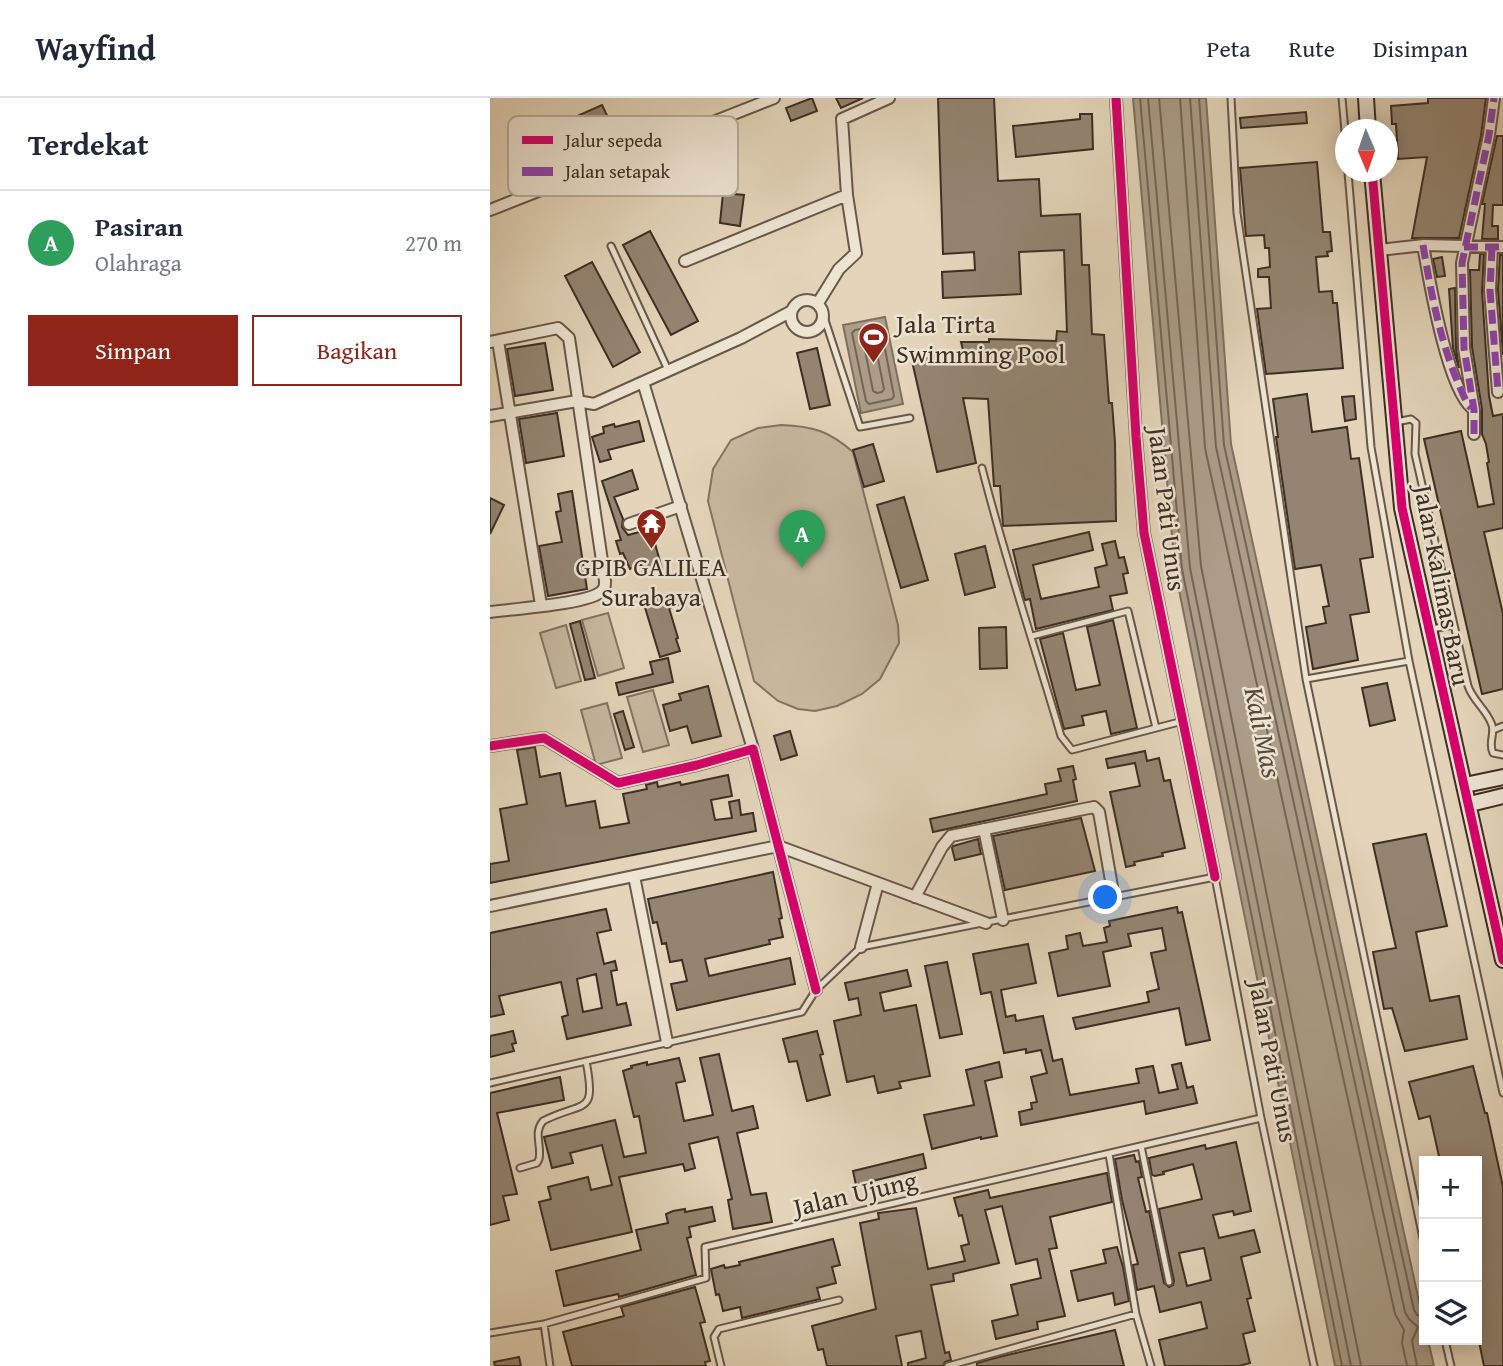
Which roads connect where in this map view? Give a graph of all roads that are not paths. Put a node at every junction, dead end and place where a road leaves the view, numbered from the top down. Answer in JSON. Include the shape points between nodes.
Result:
{"nodes":[{"id":1,"x":774,"y":98,"type":"edge"},
{"id":2,"x":889,"y":98,"type":"edge"},
{"id":3,"x":1116,"y":98,"type":"edge"},
{"id":4,"x":1231,"y":98,"type":"edge"},
{"id":5,"x":1342,"y":98,"type":"edge"},
{"id":6,"x":1366,"y":98,"type":"edge"},
{"id":7,"x":1494,"y":98,"type":"edge"},
{"id":8,"x":728,"y":116,"type":"edge"},
{"id":9,"x":1344,"y":119,"type":"edge"},
{"id":10,"x":1367,"y":119,"type":"edge"},
{"id":11,"x":1349,"y":182,"type":"edge"},
{"id":12,"x":1373,"y":182,"type":"edge"},
{"id":13,"x":847,"y":195,"type":"junction"},
{"id":14,"x":526,"y":196,"type":"edge"},
{"id":15,"x":490,"y":210,"type":"edge"},
{"id":16,"x":1423,"y":245,"type":"junction"},
{"id":17,"x":611,"y":246,"type":"dead end"},
{"id":18,"x":1464,"y":247,"type":"junction"},
{"id":19,"x":1497,"y":247,"type":"edge"},
{"id":20,"x":1379,"y":250,"type":"junction"},
{"id":21,"x":685,"y":261,"type":"dead end"},
{"id":22,"x":818,"y":303,"type":"junction"},
{"id":23,"x":790,"y":312,"type":"junction"},
{"id":24,"x":824,"y":317,"type":"junction"},
{"id":25,"x":494,"y":342,"type":"edge"},
{"id":26,"x":668,"y":370,"type":"junction"},
{"id":27,"x":643,"y":382,"type":"junction"},
{"id":28,"x":1498,"y":392,"type":"dead end"},
{"id":29,"x":577,"y":401,"type":"junction"},
{"id":30,"x":1474,"y":410,"type":"junction"},
{"id":31,"x":510,"y":413,"type":"junction"},
{"id":32,"x":490,"y":416,"type":"edge"},
{"id":33,"x":910,"y":418,"type":"dead end"},
{"id":34,"x":1474,"y":435,"type":"dead end"},
{"id":35,"x":1407,"y":455,"type":"junction"},
{"id":36,"x":982,"y":468,"type":"dead end"},
{"id":37,"x":681,"y":506,"type":"junction"},
{"id":38,"x":629,"y":524,"type":"dead end"},
{"id":39,"x":541,"y":605,"type":"junction"},
{"id":40,"x":490,"y":612,"type":"edge"},
{"id":41,"x":1453,"y":625,"type":"junction"},
{"id":42,"x":1429,"y":630,"type":"junction"},
{"id":43,"x":1032,"y":636,"type":"junction"},
{"id":44,"x":1409,"y":661,"type":"junction"},
{"id":45,"x":1306,"y":679,"type":"junction"},
{"id":46,"x":1183,"y":721,"type":"junction"},
{"id":47,"x":1503,"y":726,"type":"edge"},
{"id":48,"x":1156,"y":728,"type":"junction"},
{"id":49,"x":1493,"y":730,"type":"junction"},
{"id":50,"x":490,"y":746,"type":"edge"},
{"id":51,"x":753,"y":749,"type":"junction"},
{"id":52,"x":1503,"y":755,"type":"edge"},
{"id":53,"x":1503,"y":777,"type":"edge"},
{"id":54,"x":1465,"y":785,"type":"junction"},
{"id":55,"x":1503,"y":796,"type":"edge"},
{"id":56,"x":1470,"y":804,"type":"junction"},
{"id":57,"x":984,"y":829,"type":"junction"},
{"id":58,"x":778,"y":846,"type":"junction"},
{"id":59,"x":634,"y":876,"type":"junction"},
{"id":60,"x":1215,"y":877,"type":"junction"},
{"id":61,"x":878,"y":883,"type":"junction"},
{"id":62,"x":915,"y":897,"type":"junction"},
{"id":63,"x":1114,"y":898,"type":"junction"},
{"id":64,"x":490,"y":906,"type":"edge"},
{"id":65,"x":1003,"y":920,"type":"junction"},
{"id":66,"x":986,"y":923,"type":"junction"},
{"id":67,"x":861,"y":947,"type":"junction"},
{"id":68,"x":1503,"y":960,"type":"edge"},
{"id":69,"x":816,"y":990,"type":"junction"},
{"id":70,"x":667,"y":1042,"type":"junction"},
{"id":71,"x":586,"y":1061,"type":"junction"},
{"id":72,"x":490,"y":1083,"type":"edge"},
{"id":73,"x":1503,"y":1093,"type":"edge"},
{"id":74,"x":1261,"y":1118,"type":"junction"},
{"id":75,"x":1141,"y":1146,"type":"junction"},
{"id":76,"x":1109,"y":1154,"type":"junction"},
{"id":77,"x":520,"y":1168,"type":"dead end"},
{"id":78,"x":1419,"y":1219,"type":"edge"},
{"id":79,"x":1168,"y":1282,"type":"dead end"},
{"id":80,"x":839,"y":1300,"type":"dead end"},
{"id":81,"x":1136,"y":1314,"type":"junction"},
{"id":82,"x":544,"y":1324,"type":"junction"},
{"id":83,"x":490,"y":1333,"type":"edge"},
{"id":84,"x":1446,"y":1345,"type":"edge"},
{"id":85,"x":550,"y":1366,"type":"edge"},
{"id":86,"x":721,"y":1366,"type":"edge"},
{"id":87,"x":948,"y":1366,"type":"edge"},
{"id":88,"x":1151,"y":1366,"type":"edge"},
{"id":89,"x":1314,"y":1366,"type":"edge"},
{"id":90,"x":1451,"y":1366,"type":"edge"}],
"edges":[{"from":1,"to":8,"type":"street"},
{"from":2,"to":13,"type":"street","via":[[842,119]]},
{"from":3,"to":46,"type":"street","name":"Jalan Pati Unus","via":[[1144,533]]},
{"from":4,"to":45,"type":"lane","via":[[1237,213]]},
{"from":5,"to":9,"type":"lane"},
{"from":6,"to":10,"type":"street"},
{"from":7,"to":18,"type":"street"},
{"from":11,"to":44,"type":"lane","via":[[1371,447]]},
{"from":12,"to":20,"type":"street","name":"Jalan Kalimas Baru"},
{"from":13,"to":21,"type":"street"},
{"from":13,"to":22,"type":"street","via":[[856,253],[839,269]]},
{"from":14,"to":15,"type":"street"},
{"from":16,"to":18,"type":"street"},
{"from":16,"to":20,"type":"street"},
{"from":16,"to":30,"type":"street","via":[[1446,353]]},
{"from":17,"to":26,"type":"lane"},
{"from":18,"to":19,"type":"street"},
{"from":18,"to":30,"type":"street","via":[[1464,348]]},
{"from":19,"to":28,"type":"street","via":[[1490,290]]},
{"from":20,"to":35,"type":"street","name":"Jalan Kalimas Baru","via":[[1396,422]]},
{"from":22,"to":23,"type":"street","via":[[807,299]]},
{"from":22,"to":24,"type":"street"},
{"from":23,"to":24,"type":"street","via":[[791,323],[810,333],[820,328]]},
{"from":23,"to":26,"type":"street"},
{"from":24,"to":33,"type":"lane","via":[[860,427]]},
{"from":25,"to":29,"type":"street","via":[[558,328],[569,338]]},
{"from":25,"to":31,"type":"street"},
{"from":26,"to":27,"type":"street"},
{"from":27,"to":29,"type":"street","via":[[594,404]]},
{"from":27,"to":37,"type":"street"},
{"from":29,"to":31,"type":"street"},
{"from":29,"to":39,"type":"street","via":[[604,563],[604,588],[569,604]]},
{"from":30,"to":34,"type":"street"},
{"from":31,"to":32,"type":"street"},
{"from":31,"to":39,"type":"street"},
{"from":35,"to":41,"type":"lane"},
{"from":35,"to":42,"type":"street","name":"Jalan Kalimas Baru","via":[[1402,508]]},
{"from":36,"to":43,"type":"lane","via":[[1003,552]]},
{"from":37,"to":38,"type":"street"},
{"from":37,"to":51,"type":"street"},
{"from":39,"to":40,"type":"street"},
{"from":41,"to":42,"type":"lane"},
{"from":41,"to":49,"type":"lane","via":[[1469,691]]},
{"from":42,"to":54,"type":"street","name":"Jalan Kalimas Baru"},
{"from":43,"to":48,"type":"lane","via":[[1061,736],[1072,750]]},
{"from":43,"to":48,"type":"lane","via":[[1128,611]]},
{"from":44,"to":45,"type":"lane"},
{"from":44,"to":73,"type":"lane"},
{"from":45,"to":78,"type":"lane"},
{"from":46,"to":48,"type":"lane"},
{"from":46,"to":60,"type":"street","name":"Jalan Pati Unus"},
{"from":47,"to":49,"type":"lane"},
{"from":49,"to":52,"type":"lane","via":[[1490,748]]},
{"from":50,"to":51,"type":"street","via":[[544,738],[618,783]]},
{"from":51,"to":58,"type":"street"},
{"from":53,"to":54,"type":"street"},
{"from":54,"to":56,"type":"street","name":"Jalan Kalimas Baru"},
{"from":55,"to":56,"type":"street"},
{"from":56,"to":68,"type":"street","name":"Jalan Kalimas Baru"},
{"from":57,"to":62,"type":"street","via":[[951,836]]},
{"from":57,"to":63,"type":"street","via":[[1094,807],[1099,811]]},
{"from":57,"to":65,"type":"street"},
{"from":58,"to":59,"type":"street"},
{"from":58,"to":61,"type":"street"},
{"from":58,"to":69,"type":"street"},
{"from":59,"to":64,"type":"street"},
{"from":59,"to":70,"type":"street"},
{"from":60,"to":63,"type":"lane"},
{"from":60,"to":74,"type":"lane","name":"Jalan Pati Unus"},
{"from":61,"to":62,"type":"street"},
{"from":61,"to":67,"type":"street"},
{"from":62,"to":66,"type":"street"},
{"from":63,"to":65,"type":"lane"},
{"from":65,"to":66,"type":"lane"},
{"from":66,"to":67,"type":"lane"},
{"from":67,"to":69,"type":"lane"},
{"from":69,"to":70,"type":"lane","via":[[802,1012]]},
{"from":70,"to":71,"type":"lane"},
{"from":71,"to":72,"type":"lane"},
{"from":71,"to":77,"type":"lane","via":[[591,1087],[587,1102],[543,1121],[537,1134],[540,1159]]},
{"from":74,"to":75,"type":"lane","name":"Jalan Ujung"},
{"from":74,"to":89,"type":"lane","name":"Jalan Pati Unus"},
{"from":75,"to":76,"type":"lane","name":"Jalan Ujung"},
{"from":75,"to":79,"type":"lane"},
{"from":76,"to":81,"type":"lane"},
{"from":76,"to":82,"type":"lane","name":"Jalan Ujung","via":[[705,1247],[706,1278]]},
{"from":80,"to":86,"type":"lane","via":[[719,1329],[715,1337]]},
{"from":81,"to":87,"type":"lane"},
{"from":81,"to":88,"type":"lane"},
{"from":82,"to":83,"type":"lane","name":"Jalan Ujung"},
{"from":82,"to":85,"type":"lane"},
{"from":84,"to":90,"type":"lane"}]}
